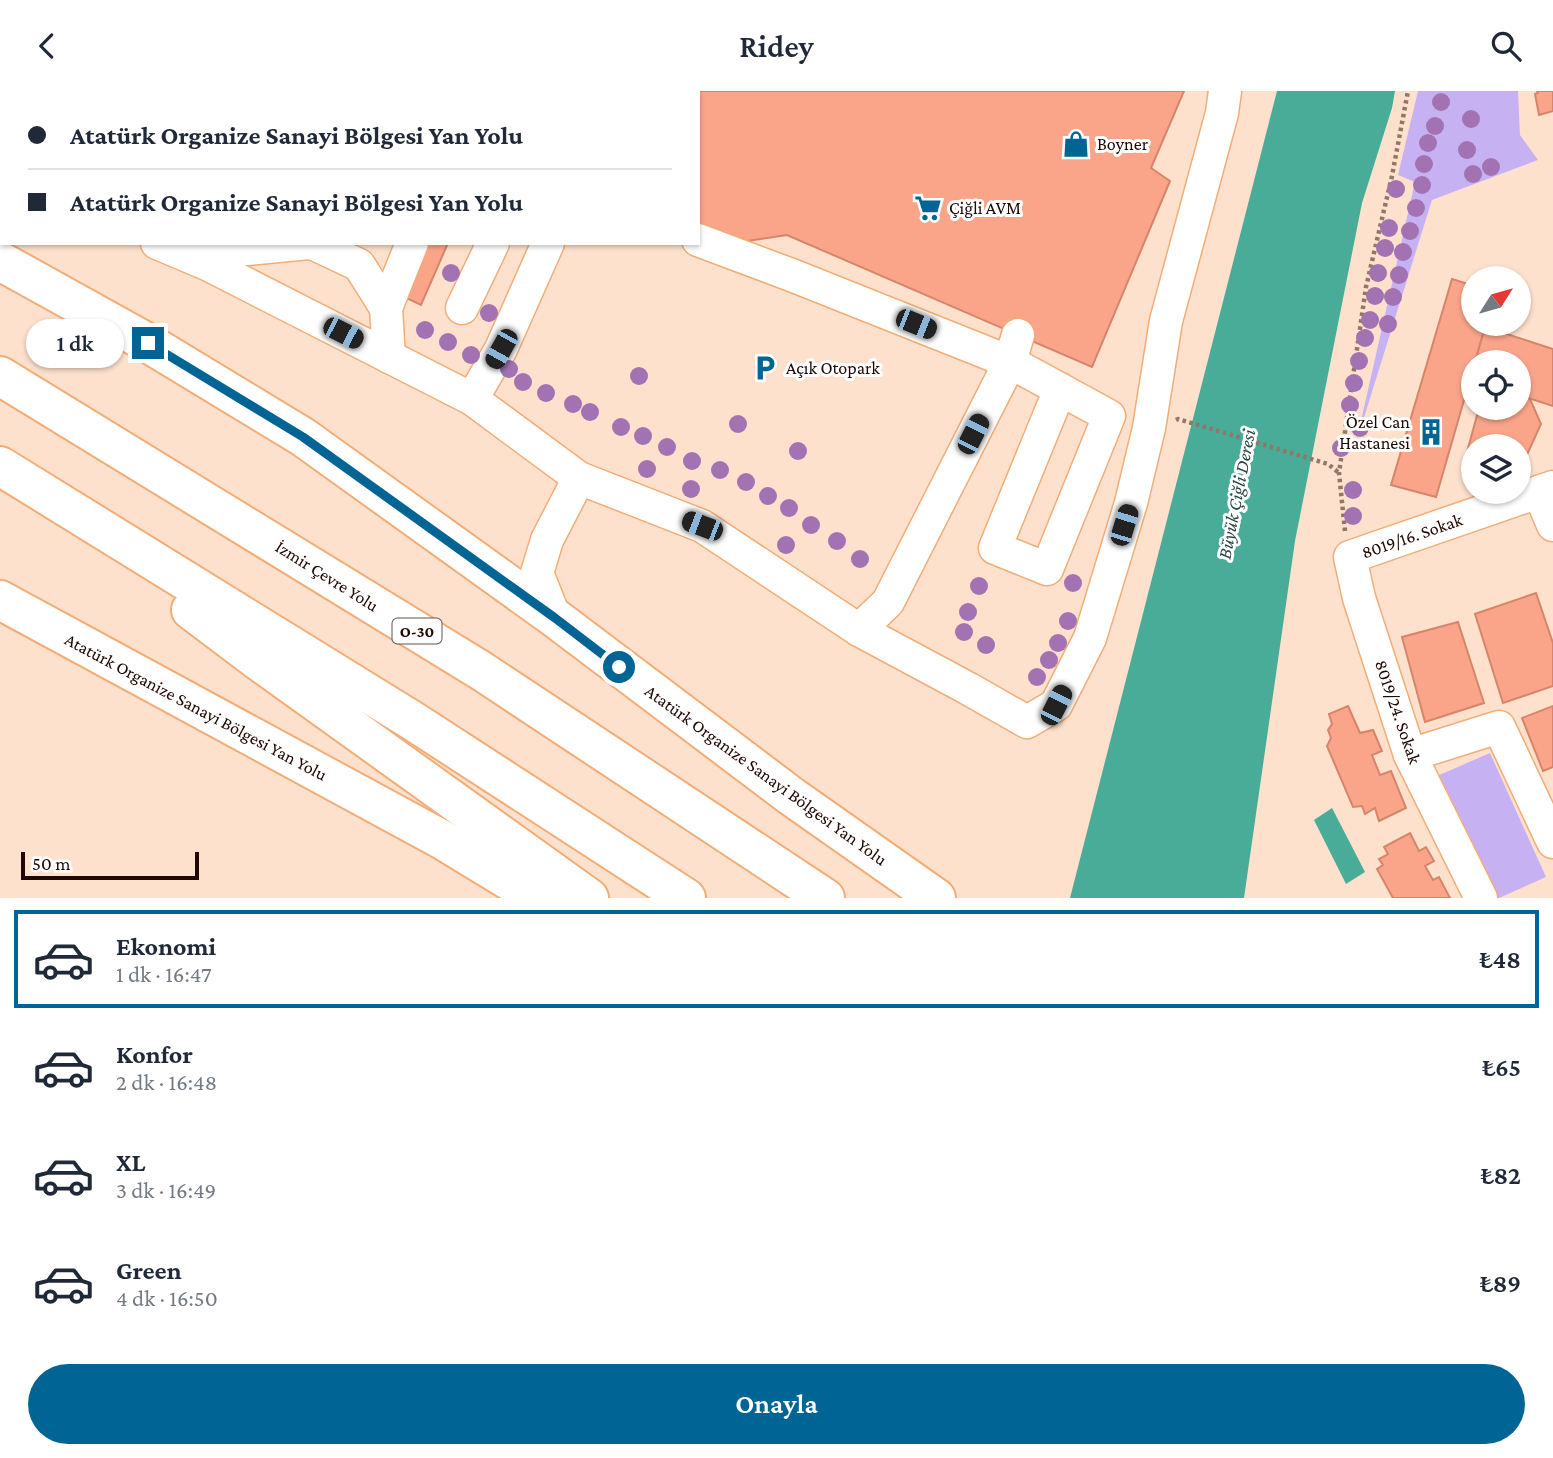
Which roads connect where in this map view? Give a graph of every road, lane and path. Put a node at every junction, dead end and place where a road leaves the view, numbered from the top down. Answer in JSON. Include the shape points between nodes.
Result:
{"nodes":[{"id":1,"x":1225,"y":91,"type":"edge"},
{"id":2,"x":1408,"y":91,"type":"edge"},
{"id":3,"x":700,"y":241,"type":"edge"},
{"id":4,"x":169,"y":245,"type":"edge"},
{"id":5,"x":291,"y":245,"type":"edge"},
{"id":6,"x":314,"y":245,"type":"edge"},
{"id":7,"x":411,"y":245,"type":"edge"},
{"id":8,"x":492,"y":245,"type":"edge"},
{"id":9,"x":547,"y":245,"type":"edge"},
{"id":10,"x":215,"y":253,"type":"edge"},
{"id":11,"x":0,"y":261,"type":"edge"},
{"id":12,"x":386,"y":308,"type":"junction"},
{"id":13,"x":462,"y":308,"type":"dead end"},
{"id":14,"x":1014,"y":349,"type":"junction"},
{"id":15,"x":389,"y":357,"type":"junction"},
{"id":16,"x":0,"y":376,"type":"edge"},
{"id":17,"x":1060,"y":389,"type":"junction"},
{"id":18,"x":472,"y":399,"type":"junction"},
{"id":19,"x":1178,"y":419,"type":"dead end"},
{"id":20,"x":0,"y":467,"type":"edge"},
{"id":21,"x":1339,"y":473,"type":"junction"},
{"id":22,"x":579,"y":478,"type":"junction"},
{"id":23,"x":1546,"y":490,"type":"edge"},
{"id":24,"x":57,"y":500,"type":"junction"},
{"id":25,"x":1553,"y":525,"type":"edge"},
{"id":26,"x":1350,"y":557,"type":"junction"},
{"id":27,"x":0,"y":584,"type":"edge"},
{"id":28,"x":0,"y":600,"type":"edge"},
{"id":29,"x":555,"y":618,"type":"junction"},
{"id":30,"x":859,"y":630,"type":"junction"},
{"id":31,"x":117,"y":665,"type":"junction"},
{"id":32,"x":1410,"y":755,"type":"junction"},
{"id":33,"x":1553,"y":842,"type":"edge"},
{"id":34,"x":538,"y":898,"type":"edge"},
{"id":35,"x":589,"y":898,"type":"edge"},
{"id":36,"x":686,"y":898,"type":"edge"},
{"id":37,"x":825,"y":898,"type":"edge"},
{"id":38,"x":936,"y":898,"type":"edge"},
{"id":39,"x":1481,"y":898,"type":"edge"}],
"edges":[{"from":1,"to":30,"type":"street","via":[[1166,321],[1149,428],[1131,503],[1090,638],[1056,705],[1027,723]]},
{"from":2,"to":21,"type":"path","via":[[1366,287]]},
{"from":3,"to":14,"type":"street"},
{"from":4,"to":10,"type":"street"},
{"from":5,"to":10,"type":"street"},
{"from":6,"to":12,"type":"street","via":[[359,265]]},
{"from":7,"to":12,"type":"street"},
{"from":8,"to":13,"type":"street"},
{"from":9,"to":18,"type":"street","via":[[501,349]]},
{"from":10,"to":15,"type":"street"},
{"from":11,"to":29,"type":"main road","name":"Atatürk Organize Sanayi Bölgesi Yan Yolu","via":[[303,437]]},
{"from":12,"to":15,"type":"street"},
{"from":14,"to":17,"type":"street"},
{"from":14,"to":30,"type":"street","via":[[888,602]]},
{"from":15,"to":18,"type":"street"},
{"from":16,"to":37,"type":"main road","name":"İzmir Çevre Yolu","number":"O-30","via":[[480,670]]},
{"from":17,"to":17,"type":"street","via":[[995,548],[1047,569],[1109,416]]},
{"from":18,"to":22,"type":"street"},
{"from":19,"to":21,"type":"path","via":[[1328,464]]},
{"from":20,"to":24,"type":"main road"},
{"from":21,"to":26,"type":"path"},
{"from":22,"to":29,"type":"street","via":[[547,540],[537,573]]},
{"from":22,"to":30,"type":"street","via":[[702,526]]},
{"from":23,"to":25,"type":"street"},
{"from":23,"to":26,"type":"street","name":"8019/16. Sokak"},
{"from":24,"to":35,"type":"main road","via":[[260,662]]},
{"from":24,"to":36,"type":"main road","via":[[413,721]]},
{"from":26,"to":32,"type":"street","name":"8019/24. Sokak"},
{"from":27,"to":31,"type":"street"},
{"from":28,"to":31,"type":"main road","name":"Atatürk Organize Sanayi Bölgesi Yan Yolu"},
{"from":29,"to":38,"type":"main road","name":"Atatürk Organize Sanayi Bölgesi Yan Yolu","via":[[791,796]]},
{"from":31,"to":34,"type":"main road","name":"Atatürk Organize Sanayi Bölgesi Yan Yolu","via":[[441,839]]},
{"from":32,"to":33,"type":"street","via":[[1499,727]]},
{"from":32,"to":39,"type":"street","name":"8019/24. Sokak"}]}
